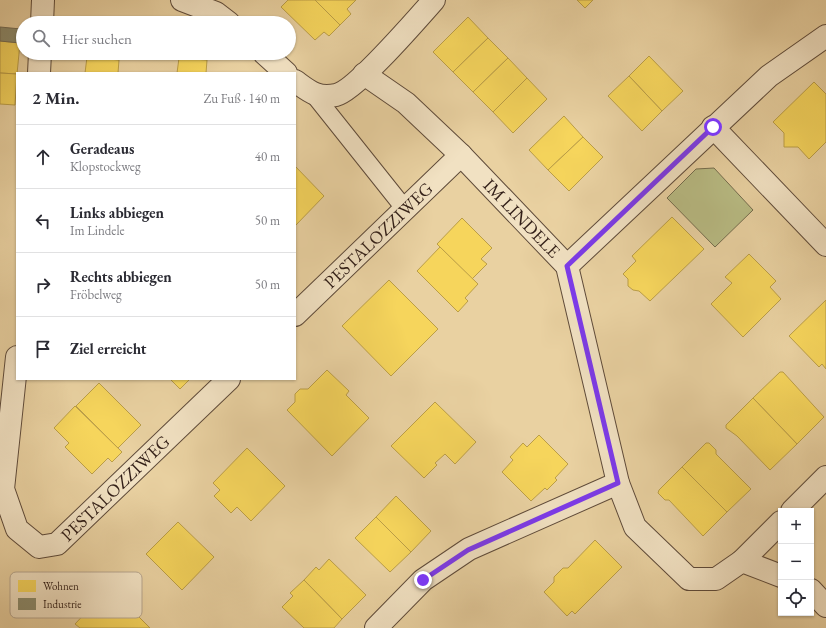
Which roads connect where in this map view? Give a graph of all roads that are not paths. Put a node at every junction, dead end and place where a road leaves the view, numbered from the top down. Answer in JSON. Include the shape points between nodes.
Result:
{"nodes":[{"id":1,"x":43,"y":0,"type":"edge"},
{"id":2,"x":182,"y":0,"type":"edge"},
{"id":3,"x":434,"y":0,"type":"edge"},
{"id":4,"x":42,"y":16,"type":"edge"},
{"id":5,"x":220,"y":16,"type":"edge"},
{"id":6,"x":826,"y":36,"type":"edge"},
{"id":7,"x":40,"y":60,"type":"edge"},
{"id":8,"x":272,"y":60,"type":"edge"},
{"id":9,"x":39,"y":72,"type":"edge"},
{"id":10,"x":285,"y":72,"type":"edge"},
{"id":11,"x":364,"y":74,"type":"junction"},
{"id":12,"x":296,"y":82,"type":"edge"},
{"id":13,"x":315,"y":96,"type":"junction"},
{"id":14,"x":713,"y":127,"type":"junction"},
{"id":15,"x":461,"y":155,"type":"junction"},
{"id":16,"x":405,"y":209,"type":"junction"},
{"id":17,"x":826,"y":245,"type":"edge"},
{"id":18,"x":567,"y":266,"type":"junction"},
{"id":19,"x":296,"y":314,"type":"edge"},
{"id":20,"x":16,"y":366,"type":"edge"},
{"id":21,"x":227,"y":380,"type":"edge"},
{"id":22,"x":826,"y":477,"type":"edge"},
{"id":23,"x":618,"y":483,"type":"junction"},
{"id":24,"x":795,"y":508,"type":"edge"},
{"id":25,"x":778,"y":525,"type":"edge"},
{"id":26,"x":742,"y":561,"type":"junction"},
{"id":27,"x":778,"y":575,"type":"edge"},
{"id":28,"x":814,"y":593,"type":"edge"},
{"id":29,"x":826,"y":606,"type":"edge"},
{"id":30,"x":376,"y":628,"type":"edge"}],
"edges":[{"from":1,"to":4,"type":"street"},
{"from":2,"to":5,"type":"street"},
{"from":3,"to":11,"type":"street"},
{"from":6,"to":14,"type":"street","via":[[769,76]]},
{"from":7,"to":9,"type":"street"},
{"from":8,"to":10,"type":"street"},
{"from":11,"to":13,"type":"street","via":[[337,95]]},
{"from":11,"to":15,"type":"street","name":"IM LINDELE","via":[[406,103]]},
{"from":12,"to":13,"type":"street"},
{"from":13,"to":16,"type":"lane"},
{"from":14,"to":17,"type":"street"},
{"from":14,"to":18,"type":"street"},
{"from":15,"to":16,"type":"street","name":"PESTALOZZIWEG"},
{"from":15,"to":18,"type":"street","name":"IM LINDELE"},
{"from":16,"to":19,"type":"street","name":"PESTALOZZIWEG"},
{"from":18,"to":23,"type":"street","name":"IM LINDELE"},
{"from":20,"to":21,"type":"street","name":"PESTALOZZIWEG","via":[[3,489],[17,529],[39,547],[57,544]]},
{"from":22,"to":24,"type":"street"},
{"from":23,"to":26,"type":"street","name":"IM LINDELE","via":[[636,527],[689,579],[716,579]]},
{"from":23,"to":30,"type":"street","via":[[468,550],[423,580]]},
{"from":25,"to":26,"type":"street","name":"IM LINDELE"},
{"from":26,"to":27,"type":"street"},
{"from":28,"to":29,"type":"street"}]}
